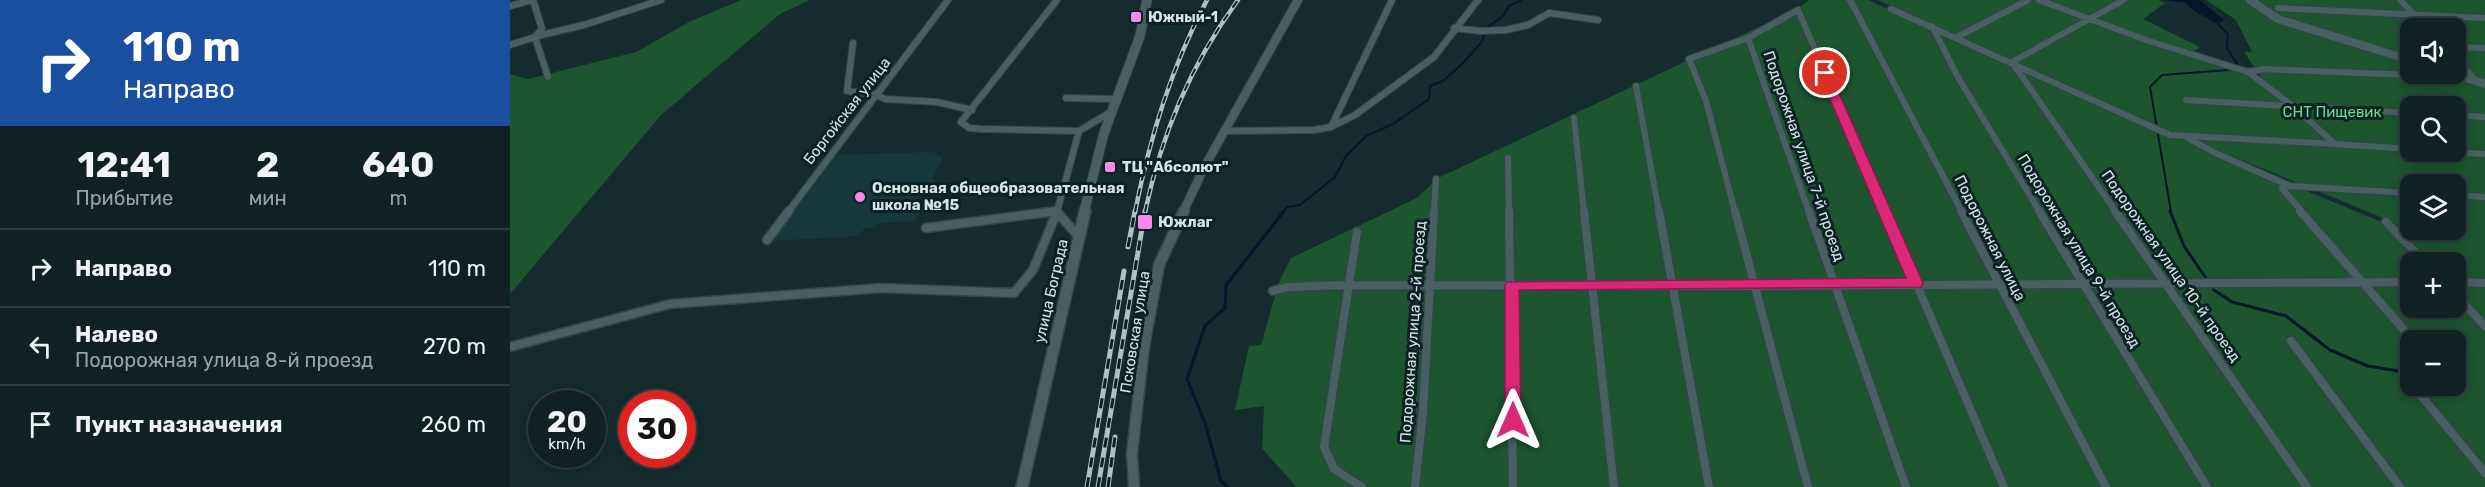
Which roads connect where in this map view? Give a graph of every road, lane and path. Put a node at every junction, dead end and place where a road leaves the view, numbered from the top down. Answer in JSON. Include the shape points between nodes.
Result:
{"nodes":[{"id":1,"x":532,"y":0,"type":"edge"},
{"id":2,"x":661,"y":0,"type":"edge"},
{"id":3,"x":948,"y":0,"type":"edge"},
{"id":4,"x":1057,"y":0,"type":"edge"},
{"id":5,"x":1147,"y":0,"type":"edge"},
{"id":6,"x":1298,"y":0,"type":"edge"},
{"id":7,"x":1392,"y":0,"type":"edge"},
{"id":8,"x":1478,"y":0,"type":"edge"},
{"id":9,"x":1850,"y":0,"type":"edge"},
{"id":10,"x":2028,"y":0,"type":"edge"},
{"id":11,"x":2039,"y":0,"type":"edge"},
{"id":12,"x":2124,"y":0,"type":"edge"},
{"id":13,"x":2250,"y":0,"type":"edge"},
{"id":14,"x":2400,"y":0,"type":"edge"},
{"id":15,"x":510,"y":6,"type":"edge"},
{"id":16,"x":2278,"y":8,"type":"dead end"},
{"id":17,"x":1891,"y":9,"type":"dead end"},
{"id":18,"x":2414,"y":14,"type":"junction"},
{"id":19,"x":2418,"y":18,"type":"edge"},
{"id":20,"x":2485,"y":18,"type":"edge"},
{"id":21,"x":2087,"y":19,"type":"junction"},
{"id":22,"x":1598,"y":20,"type":"dead end"},
{"id":23,"x":1932,"y":26,"type":"junction"},
{"id":24,"x":1454,"y":28,"type":"junction"},
{"id":25,"x":536,"y":36,"type":"junction"},
{"id":26,"x":1957,"y":37,"type":"junction"},
{"id":27,"x":1748,"y":38,"type":"junction"},
{"id":28,"x":853,"y":43,"type":"dead end"},
{"id":29,"x":510,"y":45,"type":"edge"},
{"id":30,"x":2466,"y":47,"type":"edge"},
{"id":31,"x":2485,"y":48,"type":"edge"},
{"id":32,"x":2400,"y":57,"type":"edge"},
{"id":33,"x":2012,"y":62,"type":"junction"},
{"id":34,"x":2466,"y":70,"type":"edge"},
{"id":35,"x":2248,"y":72,"type":"junction"},
{"id":36,"x":2400,"y":74,"type":"edge"},
{"id":37,"x":548,"y":77,"type":"dead end"},
{"id":38,"x":2466,"y":78,"type":"edge"},
{"id":39,"x":2475,"y":80,"type":"junction"},
{"id":40,"x":2485,"y":84,"type":"edge"},
{"id":41,"x":1636,"y":86,"type":"dead end"},
{"id":42,"x":877,"y":95,"type":"junction"},
{"id":43,"x":1066,"y":98,"type":"dead end"},
{"id":44,"x":1114,"y":99,"type":"junction"},
{"id":45,"x":2186,"y":100,"type":"dead end"},
{"id":46,"x":2294,"y":106,"type":"junction"},
{"id":47,"x":972,"y":110,"type":"junction"},
{"id":48,"x":2400,"y":112,"type":"edge"},
{"id":49,"x":1109,"y":113,"type":"junction"},
{"id":50,"x":2466,"y":116,"type":"edge"},
{"id":51,"x":2485,"y":117,"type":"edge"},
{"id":52,"x":1574,"y":118,"type":"dead end"},
{"id":53,"x":1331,"y":127,"type":"junction"},
{"id":54,"x":1224,"y":131,"type":"junction"},
{"id":55,"x":1079,"y":132,"type":"junction"},
{"id":56,"x":2185,"y":136,"type":"junction"},
{"id":57,"x":2335,"y":144,"type":"junction"},
{"id":58,"x":2400,"y":148,"type":"edge"},
{"id":59,"x":2466,"y":153,"type":"edge"},
{"id":60,"x":2485,"y":154,"type":"edge"},
{"id":61,"x":1508,"y":158,"type":"dead end"},
{"id":62,"x":1436,"y":179,"type":"dead end"},
{"id":63,"x":2290,"y":186,"type":"junction"},
{"id":64,"x":2400,"y":192,"type":"edge"},
{"id":65,"x":2466,"y":196,"type":"edge"},
{"id":66,"x":2485,"y":197,"type":"edge"},
{"id":67,"x":1057,"y":213,"type":"junction"},
{"id":68,"x":2386,"y":222,"type":"dead end"},
{"id":69,"x":926,"y":228,"type":"dead end"},
{"id":70,"x":1357,"y":232,"type":"dead end"},
{"id":71,"x":1079,"y":237,"type":"junction"},
{"id":72,"x":767,"y":240,"type":"dead end"},
{"id":73,"x":2415,"y":252,"type":"edge"},
{"id":74,"x":2364,"y":282,"type":"junction"},
{"id":75,"x":2400,"y":282,"type":"edge"},
{"id":76,"x":2466,"y":282,"type":"edge"},
{"id":77,"x":1916,"y":283,"type":"junction"},
{"id":78,"x":2485,"y":283,"type":"edge"},
{"id":79,"x":1592,"y":284,"type":"junction"},
{"id":80,"x":1672,"y":284,"type":"junction"},
{"id":81,"x":1998,"y":284,"type":"junction"},
{"id":82,"x":2082,"y":284,"type":"junction"},
{"id":83,"x":2167,"y":284,"type":"junction"},
{"id":84,"x":1348,"y":285,"type":"junction"},
{"id":85,"x":1430,"y":285,"type":"junction"},
{"id":86,"x":1512,"y":285,"type":"junction"},
{"id":87,"x":1835,"y":285,"type":"junction"},
{"id":88,"x":1754,"y":286,"type":"junction"},
{"id":89,"x":1273,"y":291,"type":"dead end"},
{"id":90,"x":2466,"y":306,"type":"edge"},
{"id":91,"x":2485,"y":326,"type":"edge"},
{"id":92,"x":2405,"y":330,"type":"edge"},
{"id":93,"x":2291,"y":341,"type":"dead end"},
{"id":94,"x":510,"y":347,"type":"edge"},
{"id":95,"x":2421,"y":396,"type":"edge"},
{"id":96,"x":2485,"y":473,"type":"edge"},
{"id":97,"x":1022,"y":487,"type":"edge"},
{"id":98,"x":1134,"y":487,"type":"edge"},
{"id":99,"x":1362,"y":487,"type":"edge"},
{"id":100,"x":1415,"y":487,"type":"edge"},
{"id":101,"x":1513,"y":487,"type":"edge"},
{"id":102,"x":1614,"y":487,"type":"edge"},
{"id":103,"x":1709,"y":487,"type":"edge"},
{"id":104,"x":1808,"y":487,"type":"edge"},
{"id":105,"x":1906,"y":487,"type":"edge"},
{"id":106,"x":2004,"y":487,"type":"edge"},
{"id":107,"x":2106,"y":487,"type":"edge"},
{"id":108,"x":2207,"y":487,"type":"edge"},
{"id":109,"x":2307,"y":487,"type":"edge"},
{"id":110,"x":2400,"y":487,"type":"edge"}],
"edges":[{"from":1,"to":15,"type":"street"},
{"from":1,"to":25,"type":"street","via":[[542,29]]},
{"from":2,"to":25,"type":"street","via":[[595,23]]},
{"from":3,"to":42,"type":"street","name":"Боргойская улица"},
{"from":4,"to":47,"type":"street"},
{"from":5,"to":44,"type":"main road","name":"улица Бограда","via":[[1140,40]]},
{"from":6,"to":54,"type":"street","name":"Псковская улица"},
{"from":7,"to":53,"type":"street"},
{"from":8,"to":24,"type":"street"},
{"from":9,"to":81,"type":"street","name":"Подорожная улица"},
{"from":10,"to":26,"type":"street"},
{"from":11,"to":21,"type":"street"},
{"from":12,"to":21,"type":"street"},
{"from":13,"to":32,"type":"street","via":[[2278,20]]},
{"from":14,"to":18,"type":"street"},
{"from":16,"to":18,"type":"street"},
{"from":17,"to":23,"type":"street"},
{"from":18,"to":19,"type":"street"},
{"from":18,"to":20,"type":"street"},
{"from":21,"to":33,"type":"street"},
{"from":21,"to":35,"type":"street"},
{"from":22,"to":24,"type":"street","via":[[1549,13],[1524,27],[1495,32]]},
{"from":23,"to":26,"type":"street"},
{"from":23,"to":82,"type":"street","name":"Подорожная улица 9-й проезд","via":[[1959,79]]},
{"from":24,"to":53,"type":"street","via":[[1434,57],[1355,115]]},
{"from":25,"to":29,"type":"street"},
{"from":25,"to":37,"type":"street","via":[[535,44],[547,66]]},
{"from":26,"to":33,"type":"street"},
{"from":27,"to":77,"type":"street","via":[[1798,10]]},
{"from":27,"to":87,"type":"street","name":"Подорожная улица 7-й проезд"},
{"from":27,"to":88,"type":"street","via":[[1689,59],[1706,101]]},
{"from":28,"to":42,"type":"street","via":[[847,91]]},
{"from":30,"to":31,"type":"street"},
{"from":33,"to":56,"type":"street","via":[[2170,135]]},
{"from":33,"to":83,"type":"street","name":"Подорожная улица 10-й проезд"},
{"from":34,"to":39,"type":"street"},
{"from":35,"to":36,"type":"street","via":[[2264,69]]},
{"from":35,"to":46,"type":"street"},
{"from":38,"to":39,"type":"street"},
{"from":39,"to":40,"type":"street"},
{"from":41,"to":80,"type":"street"},
{"from":42,"to":47,"type":"street"},
{"from":42,"to":72,"type":"street","name":"Боргойская улица"},
{"from":43,"to":44,"type":"street"},
{"from":44,"to":49,"type":"main road","name":"улица Бограда"},
{"from":45,"to":46,"type":"street"},
{"from":46,"to":48,"type":"street"},
{"from":46,"to":57,"type":"street"},
{"from":47,"to":55,"type":"street","via":[[962,122],[969,128]]},
{"from":49,"to":55,"type":"street"},
{"from":49,"to":71,"type":"main road","name":"улица Бограда"},
{"from":50,"to":51,"type":"street"},
{"from":52,"to":79,"type":"street"},
{"from":53,"to":54,"type":"street"},
{"from":54,"to":98,"type":"street","name":"Псковская улица","via":[[1159,265],[1132,453]]},
{"from":55,"to":67,"type":"street"},
{"from":56,"to":57,"type":"street"},
{"from":56,"to":63,"type":"street"},
{"from":57,"to":58,"type":"street"},
{"from":59,"to":60,"type":"street"},
{"from":61,"to":86,"type":"street"},
{"from":62,"to":85,"type":"street","name":"Подорожная улица 2-й проезд"},
{"from":63,"to":64,"type":"street"},
{"from":63,"to":74,"type":"street","via":[[2282,188]]},
{"from":65,"to":66,"type":"street"},
{"from":67,"to":69,"type":"street"},
{"from":67,"to":71,"type":"street"},
{"from":67,"to":94,"type":"street","via":[[1033,270],[1014,293],[881,288],[670,304]]},
{"from":68,"to":73,"type":"street"},
{"from":70,"to":84,"type":"street"},
{"from":71,"to":97,"type":"main road","name":"улица Бограда"},
{"from":74,"to":75,"type":"street"},
{"from":74,"to":83,"type":"street"},
{"from":74,"to":92,"type":"street"},
{"from":76,"to":78,"type":"street"},
{"from":77,"to":81,"type":"street"},
{"from":77,"to":87,"type":"street"},
{"from":77,"to":106,"type":"street"},
{"from":79,"to":80,"type":"street"},
{"from":79,"to":86,"type":"street"},
{"from":79,"to":102,"type":"street"},
{"from":80,"to":88,"type":"street"},
{"from":80,"to":103,"type":"street"},
{"from":81,"to":82,"type":"street"},
{"from":81,"to":107,"type":"street","name":"Подорожная улица"},
{"from":82,"to":83,"type":"street"},
{"from":82,"to":108,"type":"street","name":"Подорожная улица 9-й проезд"},
{"from":83,"to":109,"type":"street","name":"Подорожная улица 10-й проезд"},
{"from":84,"to":85,"type":"street"},
{"from":84,"to":89,"type":"street","via":[[1288,286]]},
{"from":84,"to":99,"type":"street","via":[[1324,447],[1334,469]]},
{"from":85,"to":86,"type":"street"},
{"from":85,"to":100,"type":"street","name":"Подорожная улица 2-й проезд"},
{"from":86,"to":101,"type":"street"},
{"from":87,"to":88,"type":"street"},
{"from":87,"to":105,"type":"street","name":"Подорожная улица 7-й проезд"},
{"from":88,"to":104,"type":"street"},
{"from":90,"to":91,"type":"street"},
{"from":93,"to":110,"type":"street"},
{"from":95,"to":96,"type":"street"}]}
